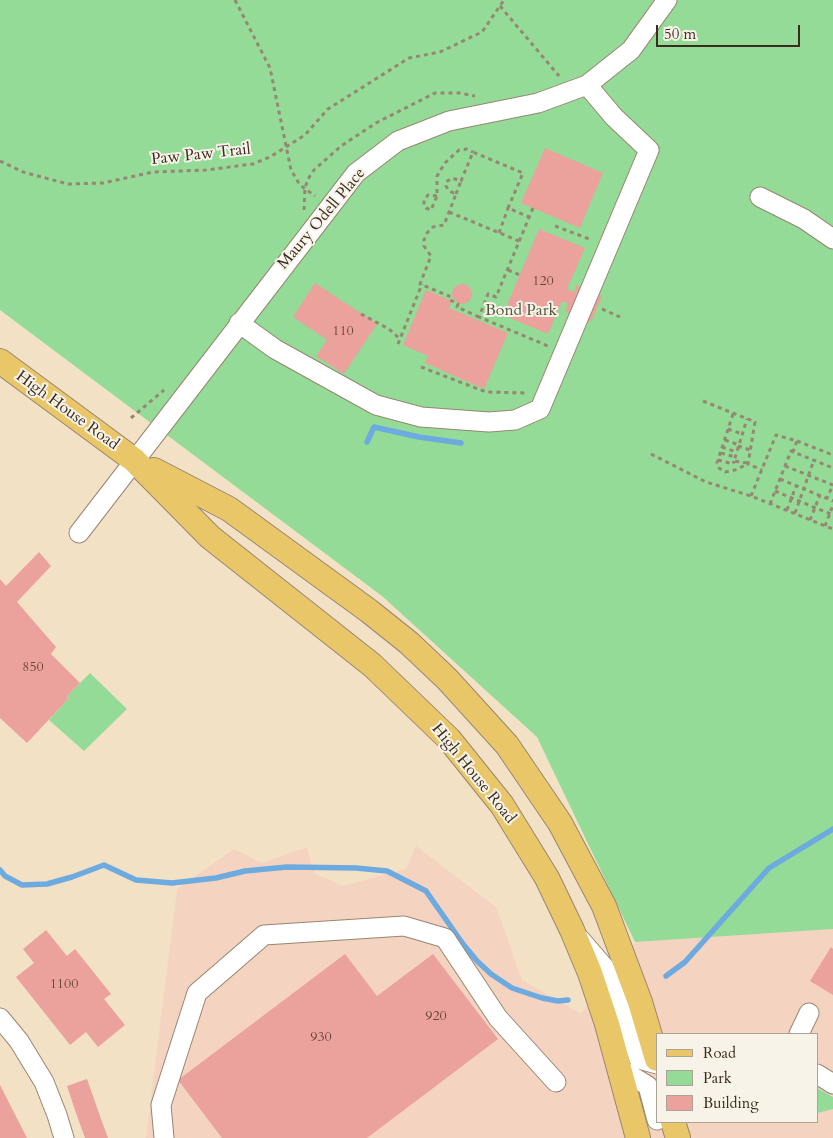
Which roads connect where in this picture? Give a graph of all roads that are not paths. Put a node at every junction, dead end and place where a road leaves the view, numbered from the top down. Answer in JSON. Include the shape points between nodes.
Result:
{"nodes":[{"id":1,"x":667,"y":0,"type":"edge"},
{"id":2,"x":587,"y":86,"type":"junction"},
{"id":3,"x":760,"y":197,"type":"dead end"},
{"id":4,"x":833,"y":239,"type":"edge"},
{"id":5,"x":239,"y":323,"type":"junction"},
{"id":6,"x":0,"y":361,"type":"edge"},
{"id":7,"x":134,"y":460,"type":"junction"},
{"id":8,"x":78,"y":532,"type":"dead end"},
{"id":9,"x":572,"y":930,"type":"junction"},
{"id":10,"x":809,"y":1013,"type":"dead end"},
{"id":11,"x":0,"y":1018,"type":"edge"},
{"id":12,"x":799,"y":1033,"type":"edge"},
{"id":13,"x":656,"y":1056,"type":"edge"},
{"id":14,"x":656,"y":1064,"type":"edge"},
{"id":15,"x":619,"y":1068,"type":"junction"},
{"id":16,"x":818,"y":1075,"type":"edge"},
{"id":17,"x":556,"y":1082,"type":"dead end"},
{"id":18,"x":833,"y":1084,"type":"edge"},
{"id":19,"x":656,"y":1117,"type":"edge"},
{"id":20,"x":657,"y":1123,"type":"edge"},
{"id":21,"x":673,"y":1123,"type":"edge"},
{"id":22,"x":64,"y":1138,"type":"edge"},
{"id":23,"x":164,"y":1138,"type":"edge"},
{"id":24,"x":638,"y":1138,"type":"edge"},
{"id":25,"x":661,"y":1138,"type":"edge"},
{"id":26,"x":678,"y":1138,"type":"edge"}],
"edges":[{"from":1,"to":2,"type":"street","name":"Maury Odell Place","via":[[631,50]]},
{"from":2,"to":5,"type":"street","name":"Maury Odell Place","via":[[538,103],[449,121],[398,141],[356,173]]},
{"from":2,"to":5,"type":"street","via":[[649,150],[540,409],[515,420],[489,422],[421,418],[376,404],[275,349]]},
{"from":3,"to":4,"type":"street","via":[[804,219]]},
{"from":5,"to":7,"type":"street","name":"Maury Odell Place"},
{"from":6,"to":7,"type":"main road","name":"High House Road"},
{"from":7,"to":8,"type":"street","name":"Maury Odell Place"},
{"from":7,"to":9,"type":"main road","name":"High House Road","via":[[210,537],[372,664],[449,740],[502,805],[547,878]]},
{"from":7,"to":13,"type":"main road","name":"High House Road","via":[[230,509],[369,611],[447,679],[507,745],[560,823],[604,906]]},
{"from":9,"to":14,"type":"street","via":[[612,976],[639,1060]]},
{"from":9,"to":15,"type":"main road","name":"High House Road","via":[[590,973]]},
{"from":10,"to":12,"type":"street"},
{"from":11,"to":22,"type":"street","via":[[44,1082]]},
{"from":15,"to":19,"type":"street","via":[[648,1086]]},
{"from":15,"to":24,"type":"main road","name":"High House Road"},
{"from":16,"to":18,"type":"street"},
{"from":17,"to":23,"type":"street","via":[[498,1018],[445,938],[404,926],[264,935],[197,993],[161,1105]]},
{"from":20,"to":25,"type":"street"},
{"from":21,"to":26,"type":"main road"}]}
